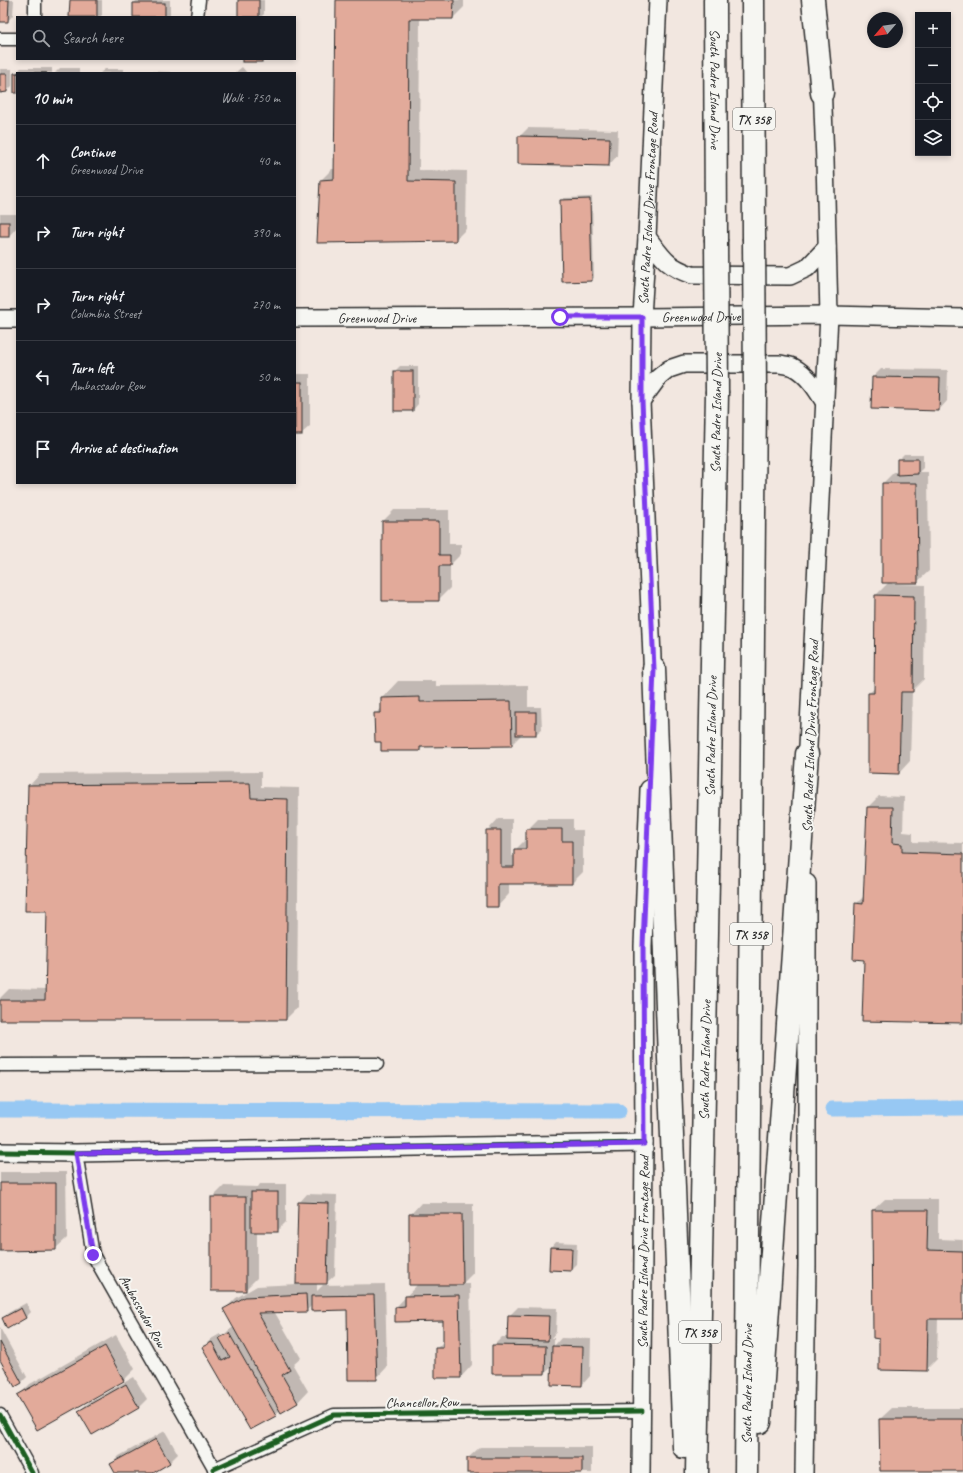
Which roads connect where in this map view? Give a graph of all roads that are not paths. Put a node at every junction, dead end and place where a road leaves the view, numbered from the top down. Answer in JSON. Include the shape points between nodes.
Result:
{"nodes":[{"id":1,"x":34,"y":0,"type":"edge"},
{"id":2,"x":198,"y":0,"type":"edge"},
{"id":3,"x":658,"y":0,"type":"edge"},
{"id":4,"x":715,"y":0,"type":"edge"},
{"id":5,"x":753,"y":0,"type":"edge"},
{"id":6,"x":813,"y":0,"type":"edge"},
{"id":7,"x":821,"y":0,"type":"edge"},
{"id":8,"x":35,"y":16,"type":"edge"},
{"id":9,"x":198,"y":16,"type":"edge"},
{"id":10,"x":0,"y":39,"type":"edge"},
{"id":11,"x":16,"y":39,"type":"edge"},
{"id":12,"x":822,"y":93,"type":"junction"},
{"id":13,"x":647,"y":237,"type":"junction"},
{"id":14,"x":827,"y":247,"type":"junction"},
{"id":15,"x":829,"y":315,"type":"junction"},
{"id":16,"x":642,"y":317,"type":"junction"},
{"id":17,"x":296,"y":318,"type":"edge"},
{"id":18,"x":963,"y":318,"type":"edge"},
{"id":19,"x":0,"y":319,"type":"edge"},
{"id":20,"x":16,"y":319,"type":"edge"},
{"id":21,"x":642,"y":401,"type":"junction"},
{"id":22,"x":825,"y":403,"type":"junction"},
{"id":23,"x":654,"y":669,"type":"junction"},
{"id":24,"x":807,"y":754,"type":"junction"},
{"id":25,"x":377,"y":1064,"type":"dead end"},
{"id":26,"x":0,"y":1065,"type":"edge"},
{"id":27,"x":644,"y":1144,"type":"junction"},
{"id":28,"x":0,"y":1152,"type":"edge"},
{"id":29,"x":76,"y":1153,"type":"junction"},
{"id":30,"x":642,"y":1411,"type":"junction"},
{"id":31,"x":0,"y":1415,"type":"edge"},
{"id":32,"x":215,"y":1471,"type":"edge"},
{"id":33,"x":32,"y":1473,"type":"edge"},
{"id":34,"x":641,"y":1473,"type":"edge"},
{"id":35,"x":685,"y":1473,"type":"edge"},
{"id":36,"x":697,"y":1473,"type":"edge"},
{"id":37,"x":746,"y":1473,"type":"edge"},
{"id":38,"x":757,"y":1473,"type":"edge"},
{"id":39,"x":804,"y":1473,"type":"edge"}],
"edges":[{"from":1,"to":8,"type":"street"},
{"from":2,"to":9,"type":"street"},
{"from":3,"to":13,"type":"main road","name":"South Padre Island Drive Frontage Road"},
{"from":4,"to":36,"type":"highway","name":"South Padre Island Drive","number":"TX 358","bridge":true,"via":[[717,393]]},
{"from":5,"to":37,"type":"highway","name":"South Padre Island Drive","number":"TX 358","bridge":true,"via":[[755,394]]},
{"from":6,"to":12,"type":"highway"},
{"from":7,"to":12,"type":"main road","name":"South Padre Island Drive Frontage Road"},
{"from":10,"to":11,"type":"street"},
{"from":12,"to":14,"type":"main road","name":"South Padre Island Drive Frontage Road"},
{"from":13,"to":14,"type":"main road","via":[[667,263],[692,275],[790,276],[807,268]]},
{"from":13,"to":16,"type":"main road","name":"South Padre Island Drive Frontage Road"},
{"from":14,"to":15,"type":"main road","name":"South Padre Island Drive Frontage Road"},
{"from":15,"to":16,"type":"main road","name":"Greenwood Drive"},
{"from":15,"to":18,"type":"main road","name":"Greenwood Drive"},
{"from":15,"to":22,"type":"main road","name":"South Padre Island Drive Frontage Road"},
{"from":16,"to":17,"type":"main road","name":"Greenwood Drive"},
{"from":16,"to":21,"type":"main road","name":"South Padre Island Drive Frontage Road"},
{"from":19,"to":20,"type":"main road"},
{"from":21,"to":22,"type":"main road","via":[[658,378],[669,369],[684,364],[780,364],[793,367],[804,376],[816,388]]},
{"from":21,"to":23,"type":"main road","name":"South Padre Island Drive Frontage Road"},
{"from":22,"to":24,"type":"main road","name":"South Padre Island Drive Frontage Road"},
{"from":23,"to":27,"type":"main road","name":"South Padre Island Drive Frontage Road","via":[[643,946]]},
{"from":23,"to":35,"type":"highway"},
{"from":24,"to":38,"type":"highway"},
{"from":24,"to":39,"type":"main road","name":"South Padre Island Drive Frontage Road","via":[[807,1258]]},
{"from":25,"to":26,"type":"street"},
{"from":27,"to":29,"type":"main road"},
{"from":27,"to":30,"type":"main road","name":"South Padre Island Drive Frontage Road"},
{"from":28,"to":29,"type":"main road"},
{"from":29,"to":32,"type":"street","name":"Ambassador Row","via":[[93,1255]]},
{"from":30,"to":32,"type":"street","name":"Chancellor Row","via":[[334,1415]]},
{"from":30,"to":34,"type":"main road","name":"South Padre Island Drive Frontage Road"},
{"from":31,"to":33,"type":"street"}]}
